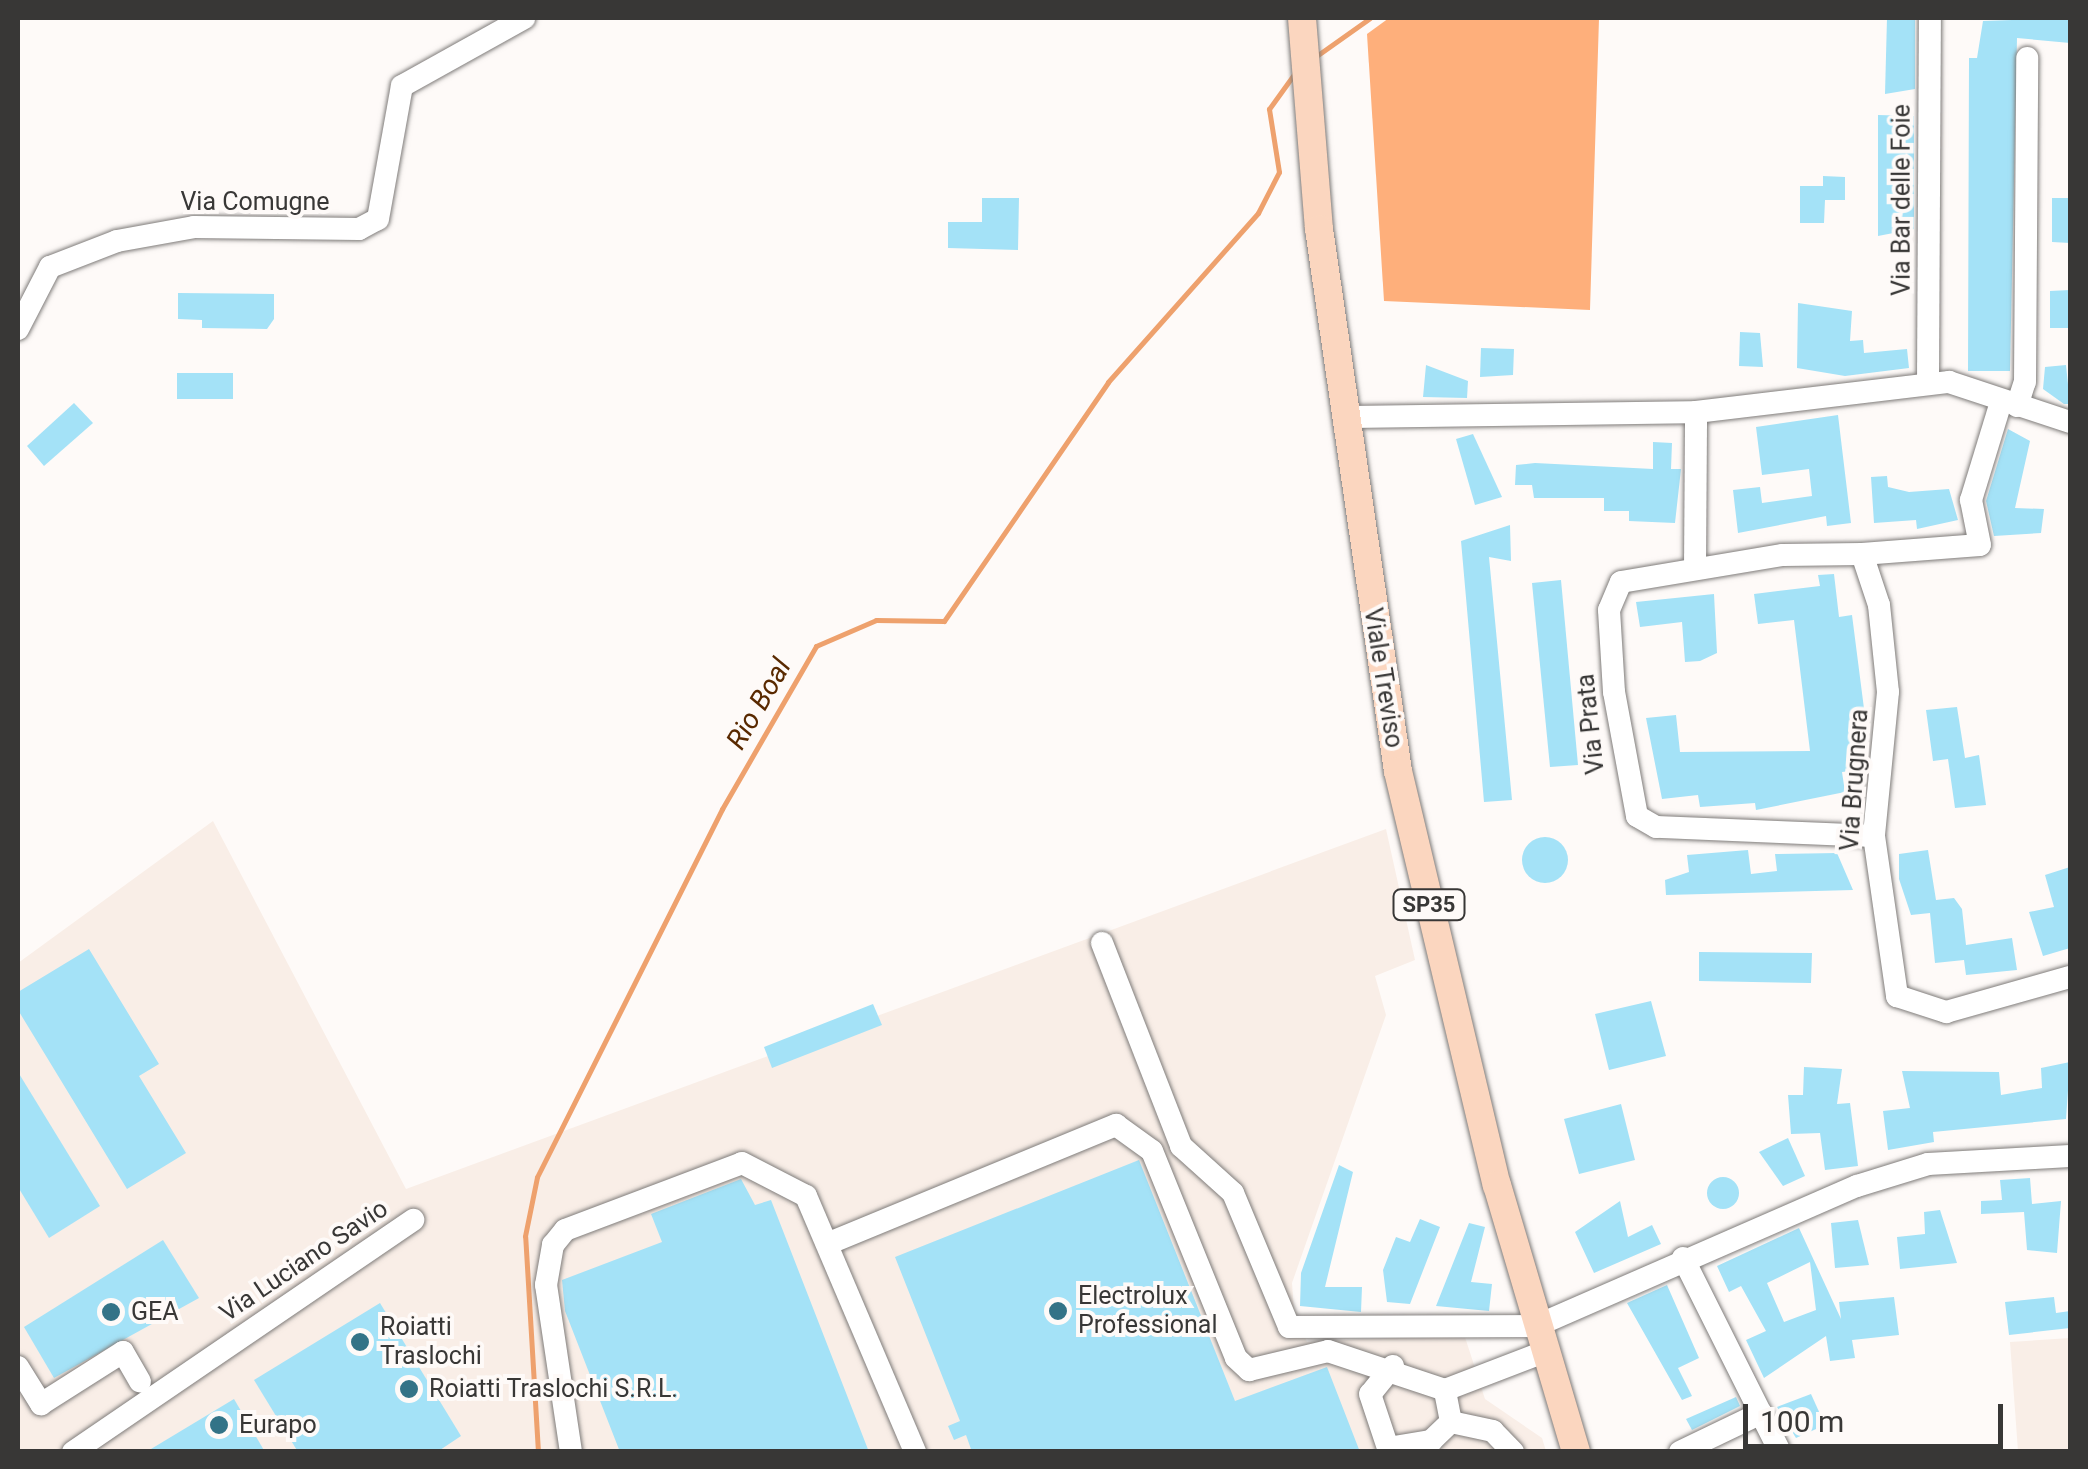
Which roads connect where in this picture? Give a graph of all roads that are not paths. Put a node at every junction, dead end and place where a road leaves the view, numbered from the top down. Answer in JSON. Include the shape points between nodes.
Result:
{"nodes":[{"id":1,"x":524,"y":18,"type":"edge"},
{"id":2,"x":1302,"y":18,"type":"edge"},
{"id":3,"x":1930,"y":18,"type":"edge"},
{"id":4,"x":2027,"y":58,"type":"dead end"},
{"id":5,"x":18,"y":329,"type":"edge"},
{"id":6,"x":1928,"y":382,"type":"junction"},
{"id":7,"x":2009,"y":404,"type":"junction"},
{"id":8,"x":1696,"y":412,"type":"junction"},
{"id":9,"x":1344,"y":417,"type":"junction"},
{"id":10,"x":2070,"y":422,"type":"edge"},
{"id":11,"x":1862,"y":554,"type":"junction"},
{"id":12,"x":1695,"y":568,"type":"junction"},
{"id":13,"x":1874,"y":836,"type":"junction"},
{"id":14,"x":1102,"y":943,"type":"dead end"},
{"id":15,"x":2070,"y":977,"type":"edge"},
{"id":16,"x":2070,"y":1156,"type":"edge"},
{"id":17,"x":413,"y":1220,"type":"dead end"},
{"id":18,"x":826,"y":1244,"type":"junction"},
{"id":19,"x":1683,"y":1258,"type":"junction"},
{"id":20,"x":1540,"y":1339,"type":"junction"},
{"id":21,"x":1392,"y":1366,"type":"junction"},
{"id":22,"x":18,"y":1368,"type":"edge"},
{"id":23,"x":140,"y":1381,"type":"dead end"},
{"id":24,"x":1445,"y":1390,"type":"junction"},
{"id":25,"x":1761,"y":1413,"type":"junction"},
{"id":26,"x":1450,"y":1422,"type":"junction"},
{"id":27,"x":69,"y":1450,"type":"edge"},
{"id":28,"x":572,"y":1452,"type":"edge"},
{"id":29,"x":915,"y":1452,"type":"edge"},
{"id":30,"x":1512,"y":1452,"type":"edge"},
{"id":31,"x":1576,"y":1452,"type":"edge"},
{"id":32,"x":1680,"y":1452,"type":"edge"},
{"id":33,"x":1780,"y":1452,"type":"edge"}],
"edges":[{"from":1,"to":5,"type":"street","name":"Via Comugne","via":[[402,86],[378,219],[359,228],[194,227],[117,241],[50,267]]},
{"from":2,"to":9,"type":"main road","name":"Viale Treviso","number":"SP35","via":[[1318,229]]},
{"from":3,"to":6,"type":"street","name":"Via Bar delle Foie"},
{"from":4,"to":7,"type":"street","via":[[2025,382]]},
{"from":6,"to":7,"type":"street"},
{"from":6,"to":8,"type":"street"},
{"from":7,"to":10,"type":"street"},
{"from":7,"to":11,"type":"street","via":[[1971,500],[1980,545]]},
{"from":8,"to":9,"type":"street"},
{"from":8,"to":12,"type":"street"},
{"from":9,"to":20,"type":"main road","name":"Viale Treviso","number":"SP35","via":[[1398,771]]},
{"from":11,"to":12,"type":"street"},
{"from":11,"to":13,"type":"street","name":"Via Brugnera","via":[[1879,605],[1888,692]]},
{"from":12,"to":13,"type":"street","name":"Via Prata","via":[[1646,573],[1612,593],[1616,710],[1637,816],[1656,827]]},
{"from":13,"to":15,"type":"street","name":"Via Brugnera","via":[[1887,961],[1897,996],[1911,1008],[1946,1012]]},
{"from":14,"to":20,"type":"street","via":[[1181,1146],[1233,1194],[1282,1314],[1301,1330]]},
{"from":16,"to":19,"type":"street","via":[[1928,1164],[1788,1209]]},
{"from":17,"to":27,"type":"street","name":"Via Luciano Savio"},
{"from":18,"to":21,"type":"street","via":[[1116,1126],[1152,1151],[1236,1358],[1249,1370],[1328,1350],[1359,1365]]},
{"from":18,"to":28,"type":"street","via":[[806,1196],[742,1163],[565,1230],[546,1285]]},
{"from":18,"to":29,"type":"street"},
{"from":19,"to":20,"type":"street"},
{"from":19,"to":25,"type":"street"},
{"from":20,"to":24,"type":"street"},
{"from":20,"to":31,"type":"main road","name":"Viale Treviso","number":"SP35"},
{"from":21,"to":24,"type":"street"},
{"from":21,"to":26,"type":"street","via":[[1370,1394],[1388,1448],[1431,1441]]},
{"from":22,"to":23,"type":"street","via":[[40,1404],[123,1352]]},
{"from":24,"to":26,"type":"street"},
{"from":25,"to":32,"type":"street"},
{"from":25,"to":33,"type":"street"},
{"from":26,"to":30,"type":"street","via":[[1493,1431]]}]}
